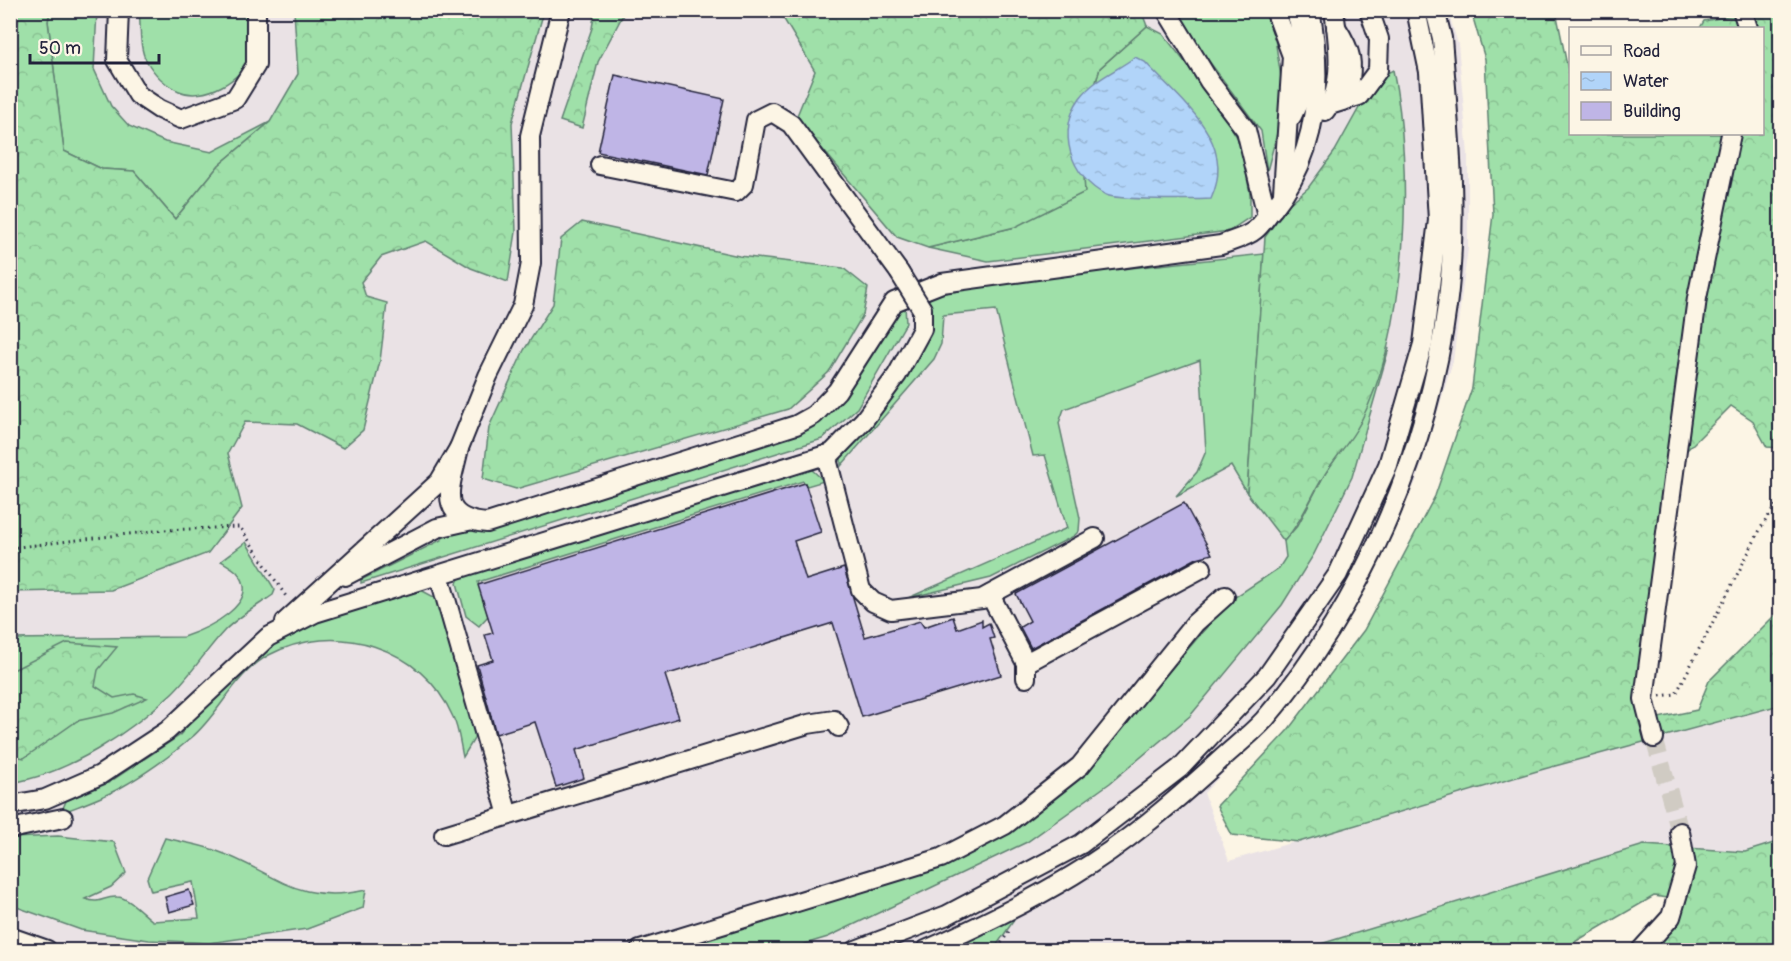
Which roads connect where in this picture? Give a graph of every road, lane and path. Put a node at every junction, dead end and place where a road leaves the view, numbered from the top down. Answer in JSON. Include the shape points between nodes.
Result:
{"nodes":[{"id":1,"x":119,"y":10,"type":"edge"},
{"id":2,"x":256,"y":10,"type":"edge"},
{"id":3,"x":561,"y":10,"type":"edge"},
{"id":4,"x":1166,"y":10,"type":"edge"},
{"id":5,"x":1275,"y":10,"type":"edge"},
{"id":6,"x":1295,"y":10,"type":"edge"},
{"id":7,"x":1310,"y":10,"type":"edge"},
{"id":8,"x":1369,"y":10,"type":"edge"},
{"id":9,"x":1416,"y":10,"type":"edge"},
{"id":10,"x":1435,"y":10,"type":"edge"},
{"id":11,"x":1742,"y":10,"type":"edge"},
{"id":12,"x":1335,"y":17,"type":"edge"},
{"id":13,"x":1748,"y":27,"type":"edge"},
{"id":14,"x":1330,"y":105,"type":"junction"},
{"id":15,"x":1289,"y":122,"type":"junction"},
{"id":16,"x":1313,"y":127,"type":"junction"},
{"id":17,"x":1731,"y":135,"type":"edge"},
{"id":18,"x":600,"y":165,"type":"dead end"},
{"id":19,"x":1283,"y":197,"type":"junction"},
{"id":20,"x":1267,"y":216,"type":"junction"},
{"id":21,"x":459,"y":448,"type":"junction"},
{"id":22,"x":826,"y":455,"type":"junction"},
{"id":23,"x":1780,"y":499,"type":"edge"},
{"id":24,"x":468,"y":521,"type":"junction"},
{"id":25,"x":1095,"y":538,"type":"dead end"},
{"id":26,"x":10,"y":548,"type":"edge"},
{"id":27,"x":1202,"y":568,"type":"dead end"},
{"id":28,"x":440,"y":574,"type":"junction"},
{"id":29,"x":322,"y":588,"type":"junction"},
{"id":30,"x":990,"y":595,"type":"junction"},
{"id":31,"x":1226,"y":596,"type":"dead end"},
{"id":32,"x":296,"y":612,"type":"junction"},
{"id":33,"x":268,"y":637,"type":"junction"},
{"id":34,"x":1644,"y":699,"type":"junction"},
{"id":35,"x":839,"y":727,"type":"dead end"},
{"id":36,"x":1654,"y":738,"type":"tunnel mouth"},
{"id":37,"x":10,"y":805,"type":"edge"},
{"id":38,"x":508,"y":815,"type":"junction"},
{"id":39,"x":63,"y":818,"type":"dead end"},
{"id":40,"x":10,"y":829,"type":"edge"},
{"id":41,"x":1680,"y":832,"type":"tunnel mouth"},
{"id":42,"x":444,"y":835,"type":"dead end"},
{"id":43,"x":10,"y":937,"type":"edge"},
{"id":44,"x":47,"y":950,"type":"edge"},
{"id":45,"x":640,"y":951,"type":"edge"},
{"id":46,"x":856,"y":951,"type":"edge"},
{"id":47,"x":926,"y":951,"type":"edge"},
{"id":48,"x":1641,"y":951,"type":"edge"}],
"edges":[{"from":1,"to":2,"type":"street","via":[[117,60],[138,95],[180,118],[235,99],[256,65]]},
{"from":3,"to":21,"type":"street","via":[[530,136],[531,263],[523,305]]},
{"from":4,"to":20,"type":"street","via":[[1209,81],[1246,130]]},
{"from":5,"to":15,"type":"street","via":[[1292,56]]},
{"from":6,"to":15,"type":"street","via":[[1305,88]]},
{"from":7,"to":16,"type":"street","via":[[1317,90]]},
{"from":8,"to":14,"type":"street","via":[[1379,39],[1378,70],[1359,96]]},
{"from":9,"to":46,"type":"street","via":[[1429,72],[1438,220],[1423,344],[1388,465],[1338,574],[1267,676],[1180,768],[1081,844],[947,915]]},
{"from":10,"to":47,"type":"street","via":[[1442,38],[1454,215],[1447,307],[1430,396],[1374,552],[1326,639],[1263,721],[1196,783],[1074,874]]},
{"from":11,"to":13,"type":"street"},
{"from":12,"to":14,"type":"street","via":[[1337,79]]},
{"from":14,"to":16,"type":"street"},
{"from":15,"to":19,"type":"street"},
{"from":16,"to":19,"type":"street","via":[[1300,168]]},
{"from":17,"to":34,"type":"street","via":[[1697,298]]},
{"from":18,"to":22,"type":"street","bridge":true,"via":[[736,192],[744,184],[756,120],[772,112],[791,124],[922,309],[922,329],[897,375],[864,420]]},
{"from":19,"to":20,"type":"street"},
{"from":20,"to":24,"type":"street","via":[[1255,231],[1221,245],[942,283],[894,302],[837,391],[814,415],[796,425],[487,523]]},
{"from":21,"to":24,"type":"street","via":[[449,498],[455,514]]},
{"from":21,"to":29,"type":"street","via":[[439,482]]},
{"from":22,"to":28,"type":"street"},
{"from":22,"to":30,"type":"street","via":[[861,590],[873,602],[891,610],[918,609]]},
{"from":23,"to":34,"type":"path","via":[[1762,526],[1676,693]]},
{"from":24,"to":29,"type":"street","via":[[437,528]]},
{"from":25,"to":30,"type":"street"},
{"from":26,"to":32,"type":"path","via":[[162,530],[240,527]]},
{"from":27,"to":30,"type":"street","via":[[1026,671]]},
{"from":28,"to":33,"type":"street","via":[[315,614]]},
{"from":28,"to":38,"type":"street"},
{"from":29,"to":32,"type":"street"},
{"from":31,"to":45,"type":"street","via":[[1195,623],[1080,766],[1005,825],[941,858]]},
{"from":32,"to":33,"type":"street"},
{"from":33,"to":37,"type":"street","via":[[167,731],[110,769],[45,799]]},
{"from":34,"to":36,"type":"street"},
{"from":35,"to":38,"type":"street","via":[[834,720],[808,724]]},
{"from":38,"to":42,"type":"street"},
{"from":39,"to":40,"type":"street"},
{"from":41,"to":48,"type":"street","via":[[1686,866],[1671,917]]},
{"from":43,"to":44,"type":"street"}]}
